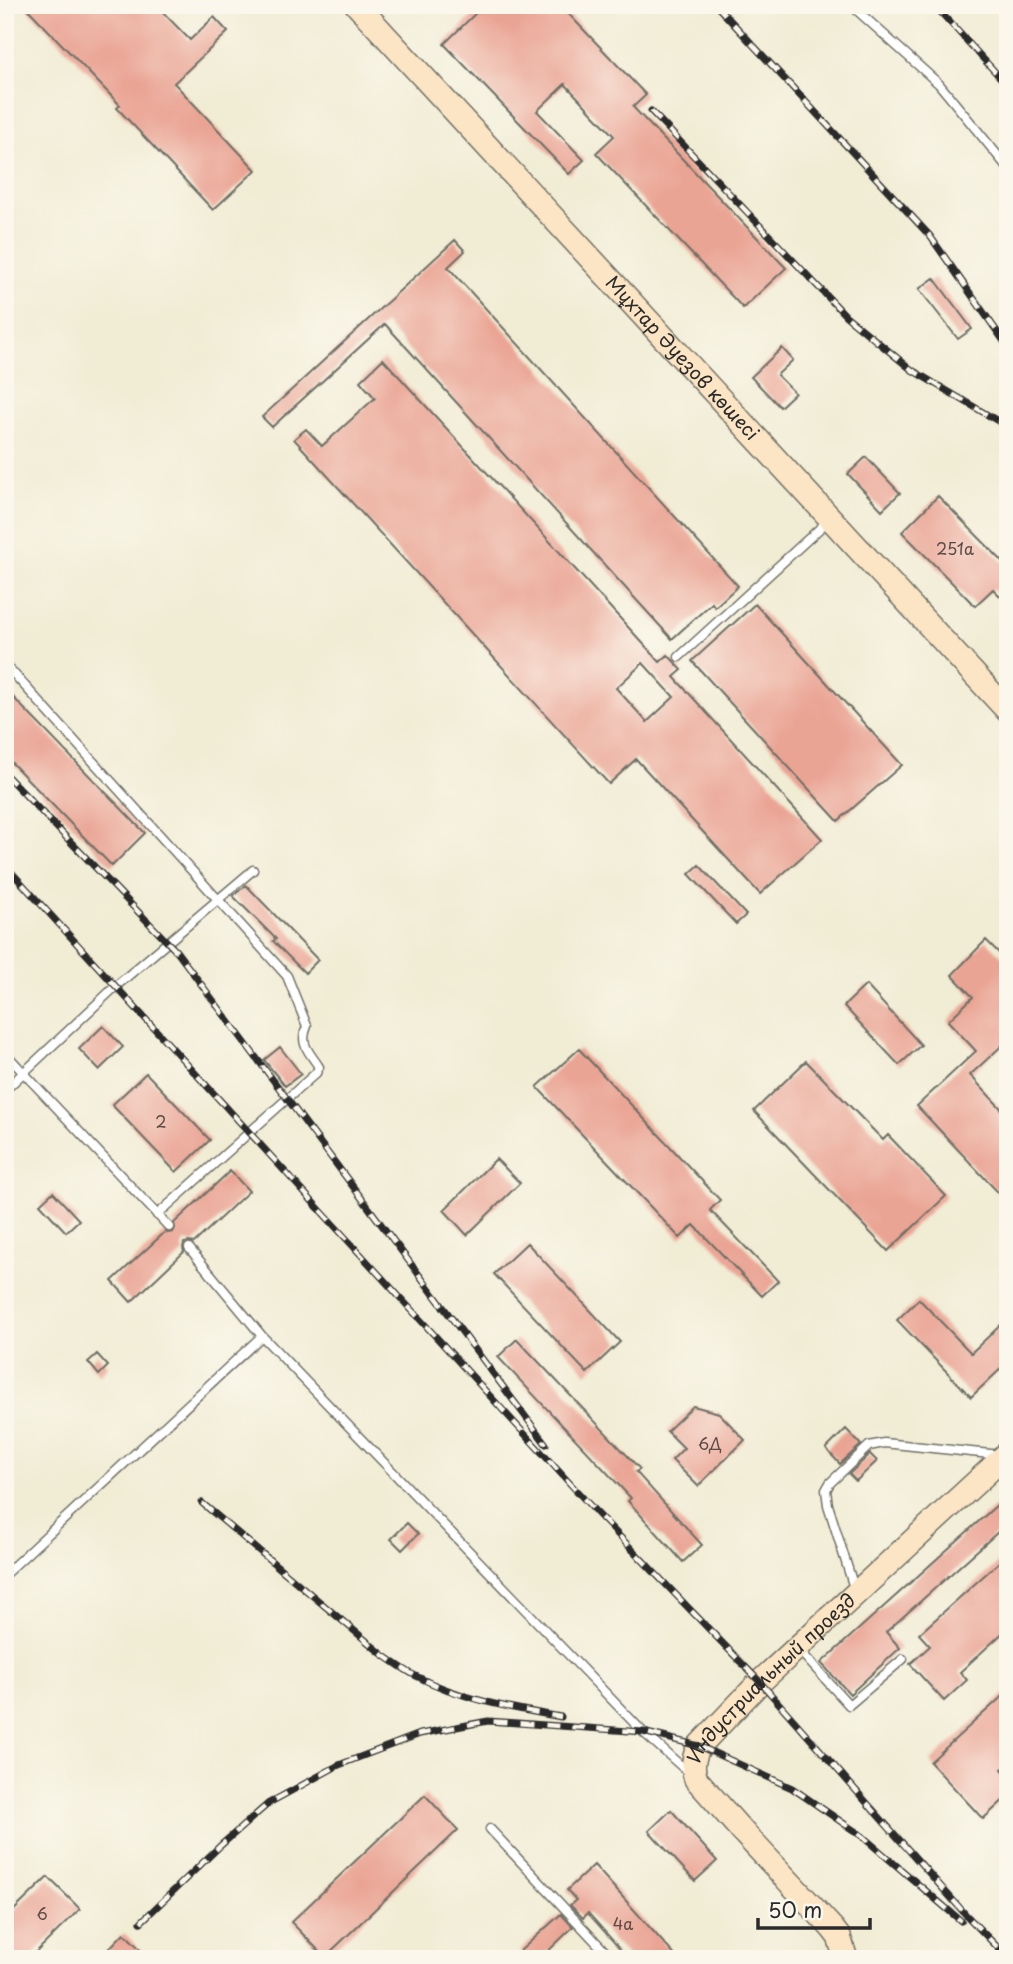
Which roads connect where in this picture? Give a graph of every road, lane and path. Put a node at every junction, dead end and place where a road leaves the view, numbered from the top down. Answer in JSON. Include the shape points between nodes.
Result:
{"nodes":[{"id":1,"x":357,"y":5,"type":"edge"},
{"id":2,"x":851,"y":5,"type":"edge"},
{"id":3,"x":1008,"y":168,"type":"edge"},
{"id":4,"x":830,"y":519,"type":"junction"},
{"id":5,"x":679,"y":657,"type":"dead end"},
{"id":6,"x":5,"y":664,"type":"edge"},
{"id":7,"x":1008,"y":711,"type":"edge"},
{"id":8,"x":253,"y":870,"type":"dead end"},
{"id":9,"x":219,"y":900,"type":"junction"},
{"id":10,"x":5,"y":1053,"type":"edge"},
{"id":11,"x":24,"y":1073,"type":"junction"},
{"id":12,"x":5,"y":1090,"type":"edge"},
{"id":13,"x":157,"y":1214,"type":"junction"},
{"id":14,"x":169,"y":1227,"type":"dead end"},
{"id":15,"x":188,"y":1248,"type":"dead end"},
{"id":16,"x":262,"y":1336,"type":"junction"},
{"id":17,"x":1006,"y":1454,"type":"edge"},
{"id":18,"x":5,"y":1574,"type":"edge"},
{"id":19,"x":856,"y":1594,"type":"junction"},
{"id":20,"x":797,"y":1647,"type":"junction"},
{"id":21,"x":903,"y":1659,"type":"dead end"},
{"id":22,"x":696,"y":1779,"type":"junction"},
{"id":23,"x":490,"y":1829,"type":"dead end"},
{"id":24,"x":612,"y":1959,"type":"edge"},
{"id":25,"x":846,"y":1959,"type":"edge"}],
"edges":[{"from":1,"to":4,"type":"street","name":"Мұхтар Әуезов көшесі"},
{"from":2,"to":3,"type":"lane","via":[[939,84]]},
{"from":4,"to":5,"type":"lane"},
{"from":4,"to":7,"type":"street","name":"Мұхтар Әуезов көшесі"},
{"from":6,"to":9,"type":"lane"},
{"from":8,"to":9,"type":"lane"},
{"from":9,"to":11,"type":"lane","via":[[116,986]]},
{"from":9,"to":13,"type":"lane","via":[[287,976],[307,1026],[304,1044],[319,1068]]},
{"from":10,"to":11,"type":"lane"},
{"from":11,"to":12,"type":"lane"},
{"from":11,"to":13,"type":"lane"},
{"from":13,"to":14,"type":"lane"},
{"from":15,"to":16,"type":"lane"},
{"from":16,"to":18,"type":"lane"},
{"from":16,"to":22,"type":"lane","via":[[643,1732]]},
{"from":17,"to":19,"type":"street","name":"Индустриальный проезд"},
{"from":17,"to":19,"type":"lane","via":[[884,1443],[869,1446],[830,1483],[826,1498]]},
{"from":19,"to":20,"type":"street","name":"Индустриальный проезд"},
{"from":20,"to":21,"type":"lane","via":[[849,1705]]},
{"from":20,"to":22,"type":"street","name":"Индустриальный проезд","via":[[699,1746],[693,1764]]},
{"from":22,"to":25,"type":"street","name":"Индустриальный проезд","via":[[832,1928]]},
{"from":23,"to":24,"type":"lane"}]}
